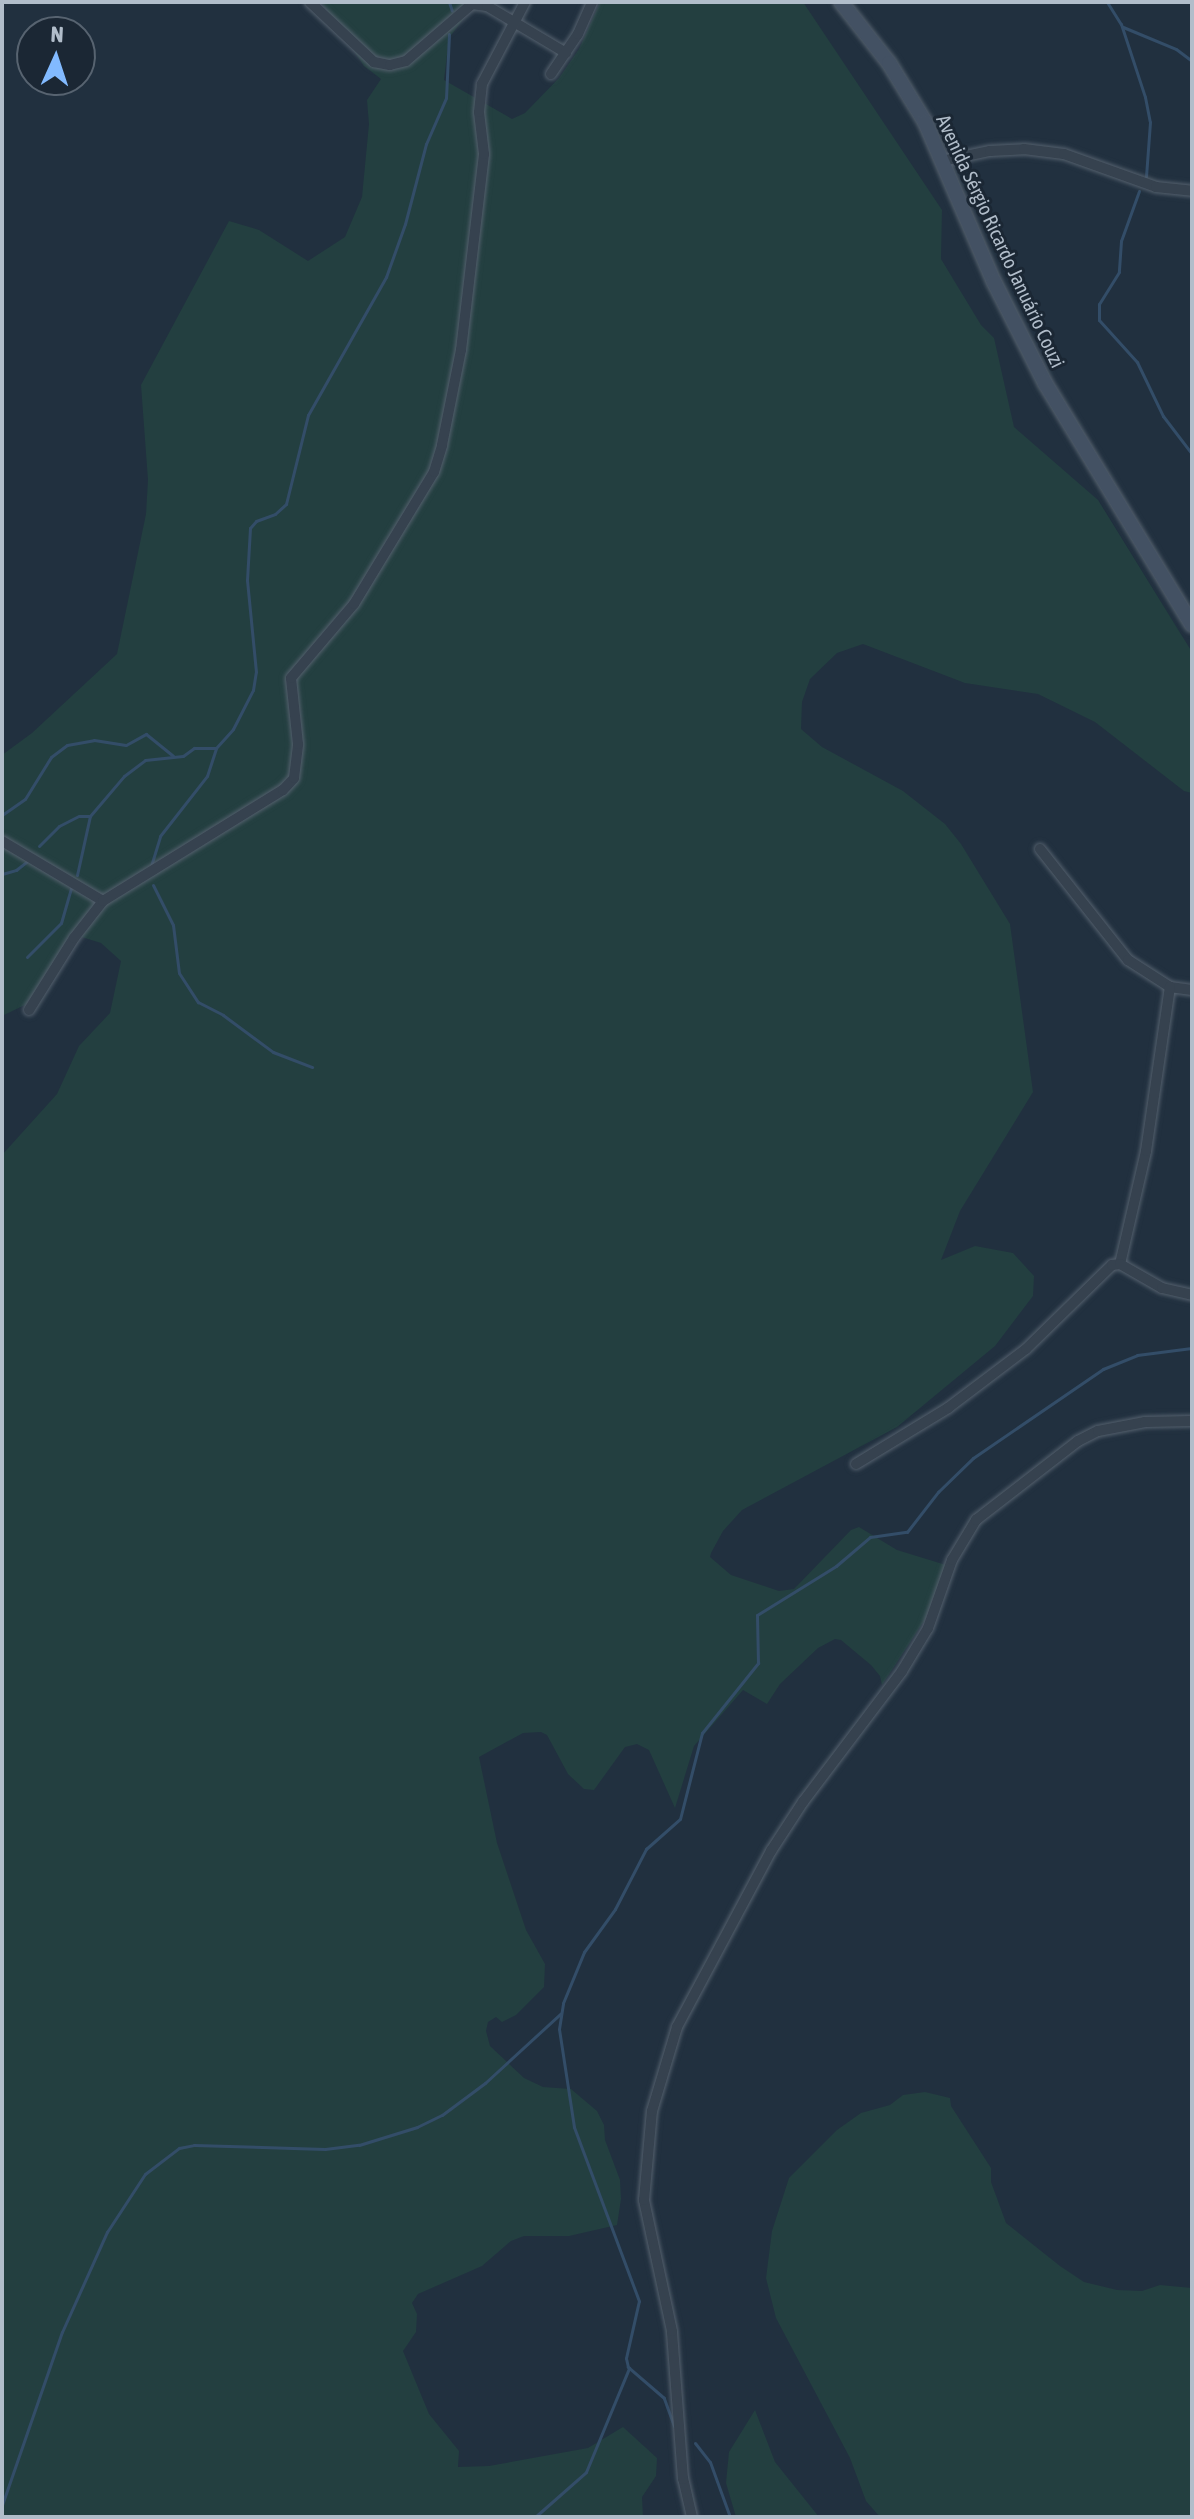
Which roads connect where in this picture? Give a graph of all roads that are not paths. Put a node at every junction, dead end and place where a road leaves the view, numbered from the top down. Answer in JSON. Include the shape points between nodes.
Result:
{"nodes":[{"id":1,"x":310,"y":2,"type":"edge"},
{"id":2,"x":525,"y":2,"type":"edge"},
{"id":3,"x":592,"y":2,"type":"edge"},
{"id":4,"x":841,"y":2,"type":"edge"},
{"id":5,"x":515,"y":22,"type":"junction"},
{"id":6,"x":566,"y":53,"type":"junction"},
{"id":7,"x":551,"y":74,"type":"dead end"},
{"id":8,"x":942,"y":161,"type":"junction"},
{"id":9,"x":1192,"y":191,"type":"edge"},
{"id":10,"x":1192,"y":625,"type":"edge"},
{"id":11,"x":2,"y":841,"type":"edge"},
{"id":12,"x":1040,"y":849,"type":"dead end"},
{"id":13,"x":103,"y":901,"type":"junction"},
{"id":14,"x":1170,"y":987,"type":"junction"},
{"id":15,"x":1192,"y":990,"type":"edge"},
{"id":16,"x":29,"y":1010,"type":"dead end"},
{"id":17,"x":1120,"y":1264,"type":"junction"},
{"id":18,"x":1192,"y":1295,"type":"edge"},
{"id":19,"x":1192,"y":1421,"type":"edge"},
{"id":20,"x":856,"y":1464,"type":"dead end"},
{"id":21,"x":692,"y":2517,"type":"edge"}],
"edges":[{"from":1,"to":5,"type":"street","via":[[362,53],[390,65],[406,61],[472,4]]},
{"from":2,"to":5,"type":"street"},
{"from":3,"to":6,"type":"street"},
{"from":4,"to":8,"type":"street","name":"Avenida Sérgio Ricardo Januário Couzi","via":[[889,63]]},
{"from":5,"to":6,"type":"street"},
{"from":5,"to":13,"type":"street","via":[[482,84],[484,154],[461,350],[442,445],[434,472],[354,604],[291,678],[298,744],[294,778],[283,790]]},
{"from":6,"to":7,"type":"street"},
{"from":8,"to":9,"type":"street","via":[[1024,149],[1064,154],[1156,187]]},
{"from":8,"to":10,"type":"street","name":"Avenida Sérgio Ricardo Januário Couzi","via":[[1045,383]]},
{"from":11,"to":13,"type":"street"},
{"from":12,"to":14,"type":"street","via":[[1128,960]]},
{"from":13,"to":16,"type":"street"},
{"from":14,"to":15,"type":"street"},
{"from":14,"to":17,"type":"street","via":[[1146,1151]]},
{"from":17,"to":18,"type":"street","via":[[1146,1282]]},
{"from":17,"to":20,"type":"street","via":[[1112,1265],[1026,1349],[948,1408]]},
{"from":19,"to":21,"type":"street","via":[[1098,1431],[976,1520],[952,1560],[928,1628],[771,1851],[677,2027],[652,2111],[644,2200],[672,2331],[683,2479]]}]}
